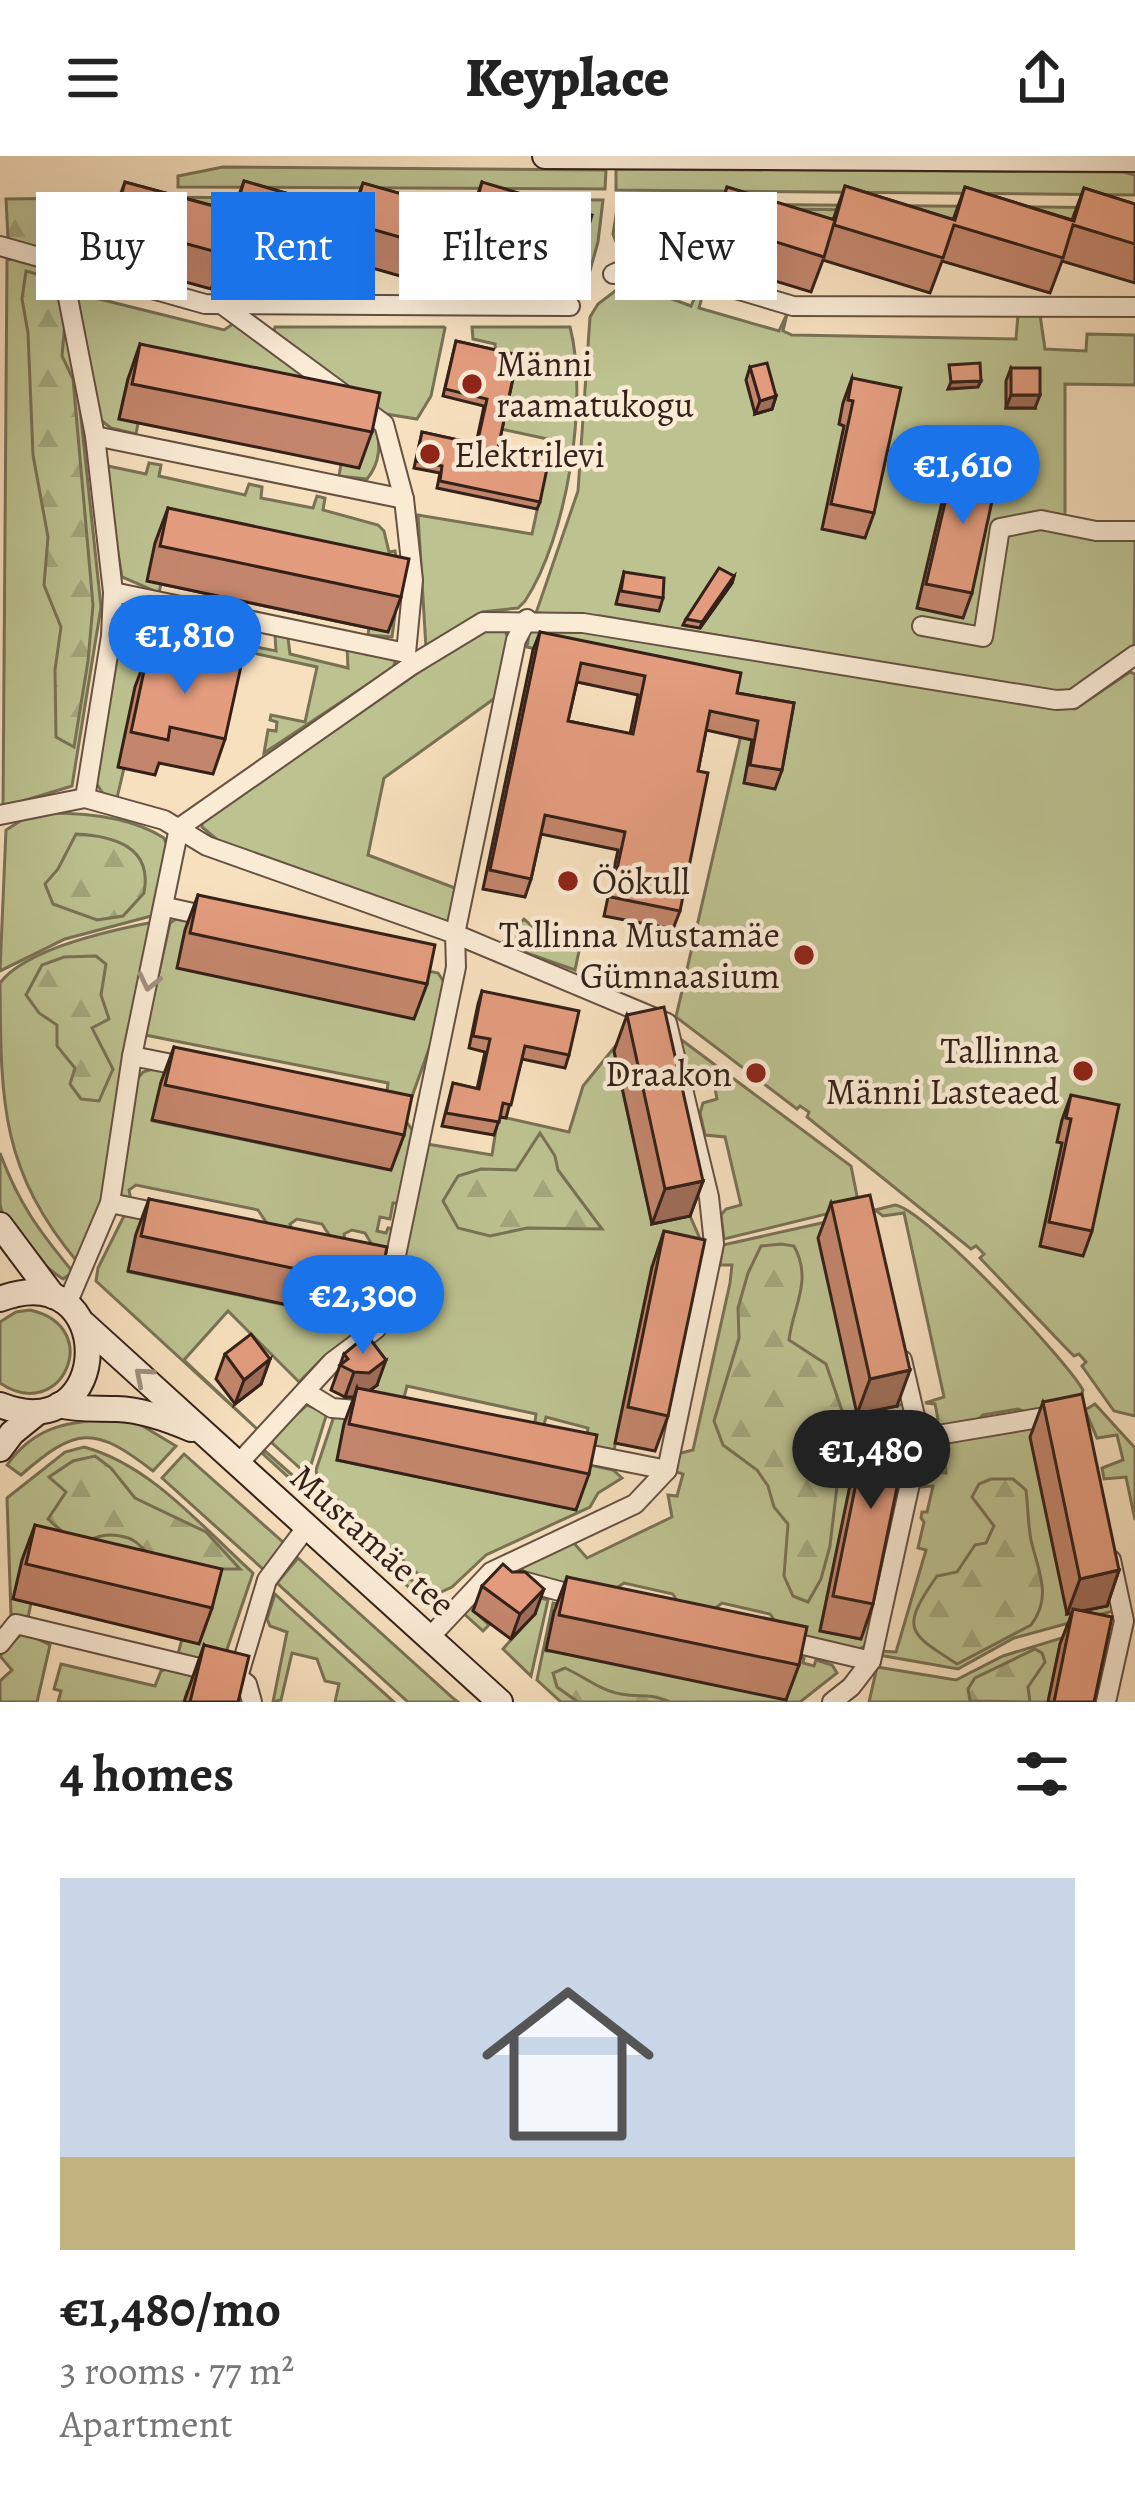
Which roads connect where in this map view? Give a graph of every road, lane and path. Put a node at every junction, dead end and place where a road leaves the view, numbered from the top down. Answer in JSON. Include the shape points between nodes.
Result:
{"nodes":[{"id":1,"x":545,"y":156,"type":"edge"},
{"id":2,"x":1135,"y":159,"type":"edge"},
{"id":3,"x":0,"y":246,"type":"edge"},
{"id":4,"x":36,"y":258,"type":"edge"},
{"id":5,"x":613,"y":274,"type":"dead end"},
{"id":6,"x":187,"y":297,"type":"edge"},
{"id":7,"x":69,"y":300,"type":"edge"},
{"id":8,"x":224,"y":306,"type":"junction"},
{"id":9,"x":570,"y":306,"type":"dead end"},
{"id":10,"x":1135,"y":307,"type":"edge"},
{"id":11,"x":95,"y":436,"type":"junction"},
{"id":12,"x":404,"y":499,"type":"junction"},
{"id":13,"x":1135,"y":532,"type":"edge"},
{"id":14,"x":113,"y":592,"type":"junction"},
{"id":15,"x":527,"y":619,"type":"junction"},
{"id":16,"x":922,"y":626,"type":"dead end"},
{"id":17,"x":1135,"y":656,"type":"edge"},
{"id":18,"x":409,"y":659,"type":"junction"},
{"id":19,"x":85,"y":798,"type":"junction"},
{"id":20,"x":0,"y":815,"type":"edge"},
{"id":21,"x":179,"y":828,"type":"junction"},
{"id":22,"x":166,"y":908,"type":"junction"},
{"id":23,"x":233,"y":922,"type":"edge"},
{"id":24,"x":455,"y":934,"type":"junction"},
{"id":25,"x":132,"y":1056,"type":"junction"},
{"id":26,"x":209,"y":1072,"type":"edge"},
{"id":27,"x":402,"y":1113,"type":"edge"},
{"id":28,"x":426,"y":1118,"type":"junction"},
{"id":29,"x":110,"y":1203,"type":"junction"},
{"id":30,"x":184,"y":1219,"type":"edge"},
{"id":31,"x":0,"y":1225,"type":"edge"},
{"id":32,"x":0,"y":1299,"type":"edge"},
{"id":33,"x":68,"y":1308,"type":"junction"},
{"id":34,"x":896,"y":1337,"type":"edge"},
{"id":35,"x":306,"y":1392,"type":"junction"},
{"id":36,"x":0,"y":1405,"type":"edge"},
{"id":37,"x":48,"y":1409,"type":"junction"},
{"id":38,"x":390,"y":1413,"type":"edge"},
{"id":39,"x":1078,"y":1414,"type":"edge"},
{"id":40,"x":197,"y":1431,"type":"junction"},
{"id":41,"x":920,"y":1438,"type":"junction"},
{"id":42,"x":543,"y":1444,"type":"edge"},
{"id":43,"x":0,"y":1449,"type":"edge"},
{"id":44,"x":237,"y":1466,"type":"junction"},
{"id":45,"x":667,"y":1471,"type":"junction"},
{"id":46,"x":305,"y":1528,"type":"junction"},
{"id":47,"x":1106,"y":1536,"type":"edge"},
{"id":48,"x":491,"y":1572,"type":"junction"},
{"id":49,"x":599,"y":1601,"type":"edge"},
{"id":50,"x":767,"y":1637,"type":"edge"},
{"id":51,"x":429,"y":1638,"type":"junction"},
{"id":52,"x":0,"y":1644,"type":"edge"},
{"id":53,"x":871,"y":1661,"type":"junction"},
{"id":54,"x":238,"y":1677,"type":"junction"},
{"id":55,"x":252,"y":1702,"type":"edge"},
{"id":56,"x":500,"y":1702,"type":"edge"},
{"id":57,"x":832,"y":1702,"type":"edge"},
{"id":58,"x":1106,"y":1702,"type":"edge"}],
"edges":[{"from":1,"to":2,"type":"main road"},
{"from":3,"to":4,"type":"street"},
{"from":5,"to":10,"type":"street","via":[[665,268],[793,306]]},
{"from":6,"to":8,"type":"street"},
{"from":7,"to":11,"type":"street"},
{"from":8,"to":9,"type":"street"},
{"from":8,"to":12,"type":"street","via":[[384,424]]},
{"from":11,"to":12,"type":"street"},
{"from":11,"to":14,"type":"street"},
{"from":12,"to":18,"type":"street","via":[[413,580]]},
{"from":13,"to":16,"type":"street","via":[[1041,520],[1000,528],[983,638]]},
{"from":14,"to":18,"type":"street"},
{"from":14,"to":19,"type":"street"},
{"from":15,"to":17,"type":"street","via":[[1056,700],[1073,699]]},
{"from":15,"to":18,"type":"street","via":[[483,622]]},
{"from":15,"to":24,"type":"street","via":[[516,640]]},
{"from":18,"to":21,"type":"street"},
{"from":19,"to":20,"type":"street"},
{"from":19,"to":21,"type":"street"},
{"from":21,"to":22,"type":"street"},
{"from":21,"to":24,"type":"street","via":[[207,847]]},
{"from":22,"to":23,"type":"street"},
{"from":22,"to":25,"type":"street","one_way":true},
{"from":24,"to":28,"type":"street"},
{"from":24,"to":45,"type":"street","via":[[667,1023],[714,1244]]},
{"from":25,"to":26,"type":"street"},
{"from":25,"to":29,"type":"street"},
{"from":27,"to":28,"type":"street"},
{"from":28,"to":35,"type":"street","via":[[376,1329]]},
{"from":29,"to":30,"type":"street"},
{"from":29,"to":33,"type":"street"},
{"from":31,"to":33,"type":"main road","name":"Mustamäe tee"},
{"from":32,"to":33,"type":"main road","via":[[17,1293]]},
{"from":33,"to":37,"type":"main road","via":[[90,1360],[74,1394]]},
{"from":40,"to":33,"type":"main road","name":"Mustamäe tee","one_way":true},
{"from":34,"to":41,"type":"street"},
{"from":35,"to":38,"type":"street","via":[[341,1410]]},
{"from":35,"to":44,"type":"street"},
{"from":36,"to":37,"type":"main road","name":"Mustamäe tee"},
{"from":37,"to":40,"type":"main road","name":"Mustamäe tee","via":[[120,1409]]},
{"from":37,"to":43,"type":"main road"},
{"from":39,"to":41,"type":"street"},
{"from":40,"to":44,"type":"main road","name":"Mustamäe tee"},
{"from":41,"to":53,"type":"street"},
{"from":42,"to":45,"type":"street"},
{"from":44,"to":46,"type":"main road","name":"Mustamäe tee"},
{"from":45,"to":48,"type":"street","via":[[634,1504]]},
{"from":46,"to":51,"type":"main road","name":"Mustamäe tee"},
{"from":46,"to":54,"type":"street","via":[[267,1580]]},
{"from":47,"to":58,"type":"street","via":[[1124,1621]]},
{"from":48,"to":49,"type":"street"},
{"from":48,"to":51,"type":"street"},
{"from":50,"to":53,"type":"street"},
{"from":51,"to":56,"type":"main road","name":"Mustamäe tee"},
{"from":52,"to":54,"type":"street","via":[[16,1624]]},
{"from":53,"to":57,"type":"street"},
{"from":54,"to":55,"type":"street"}]}
